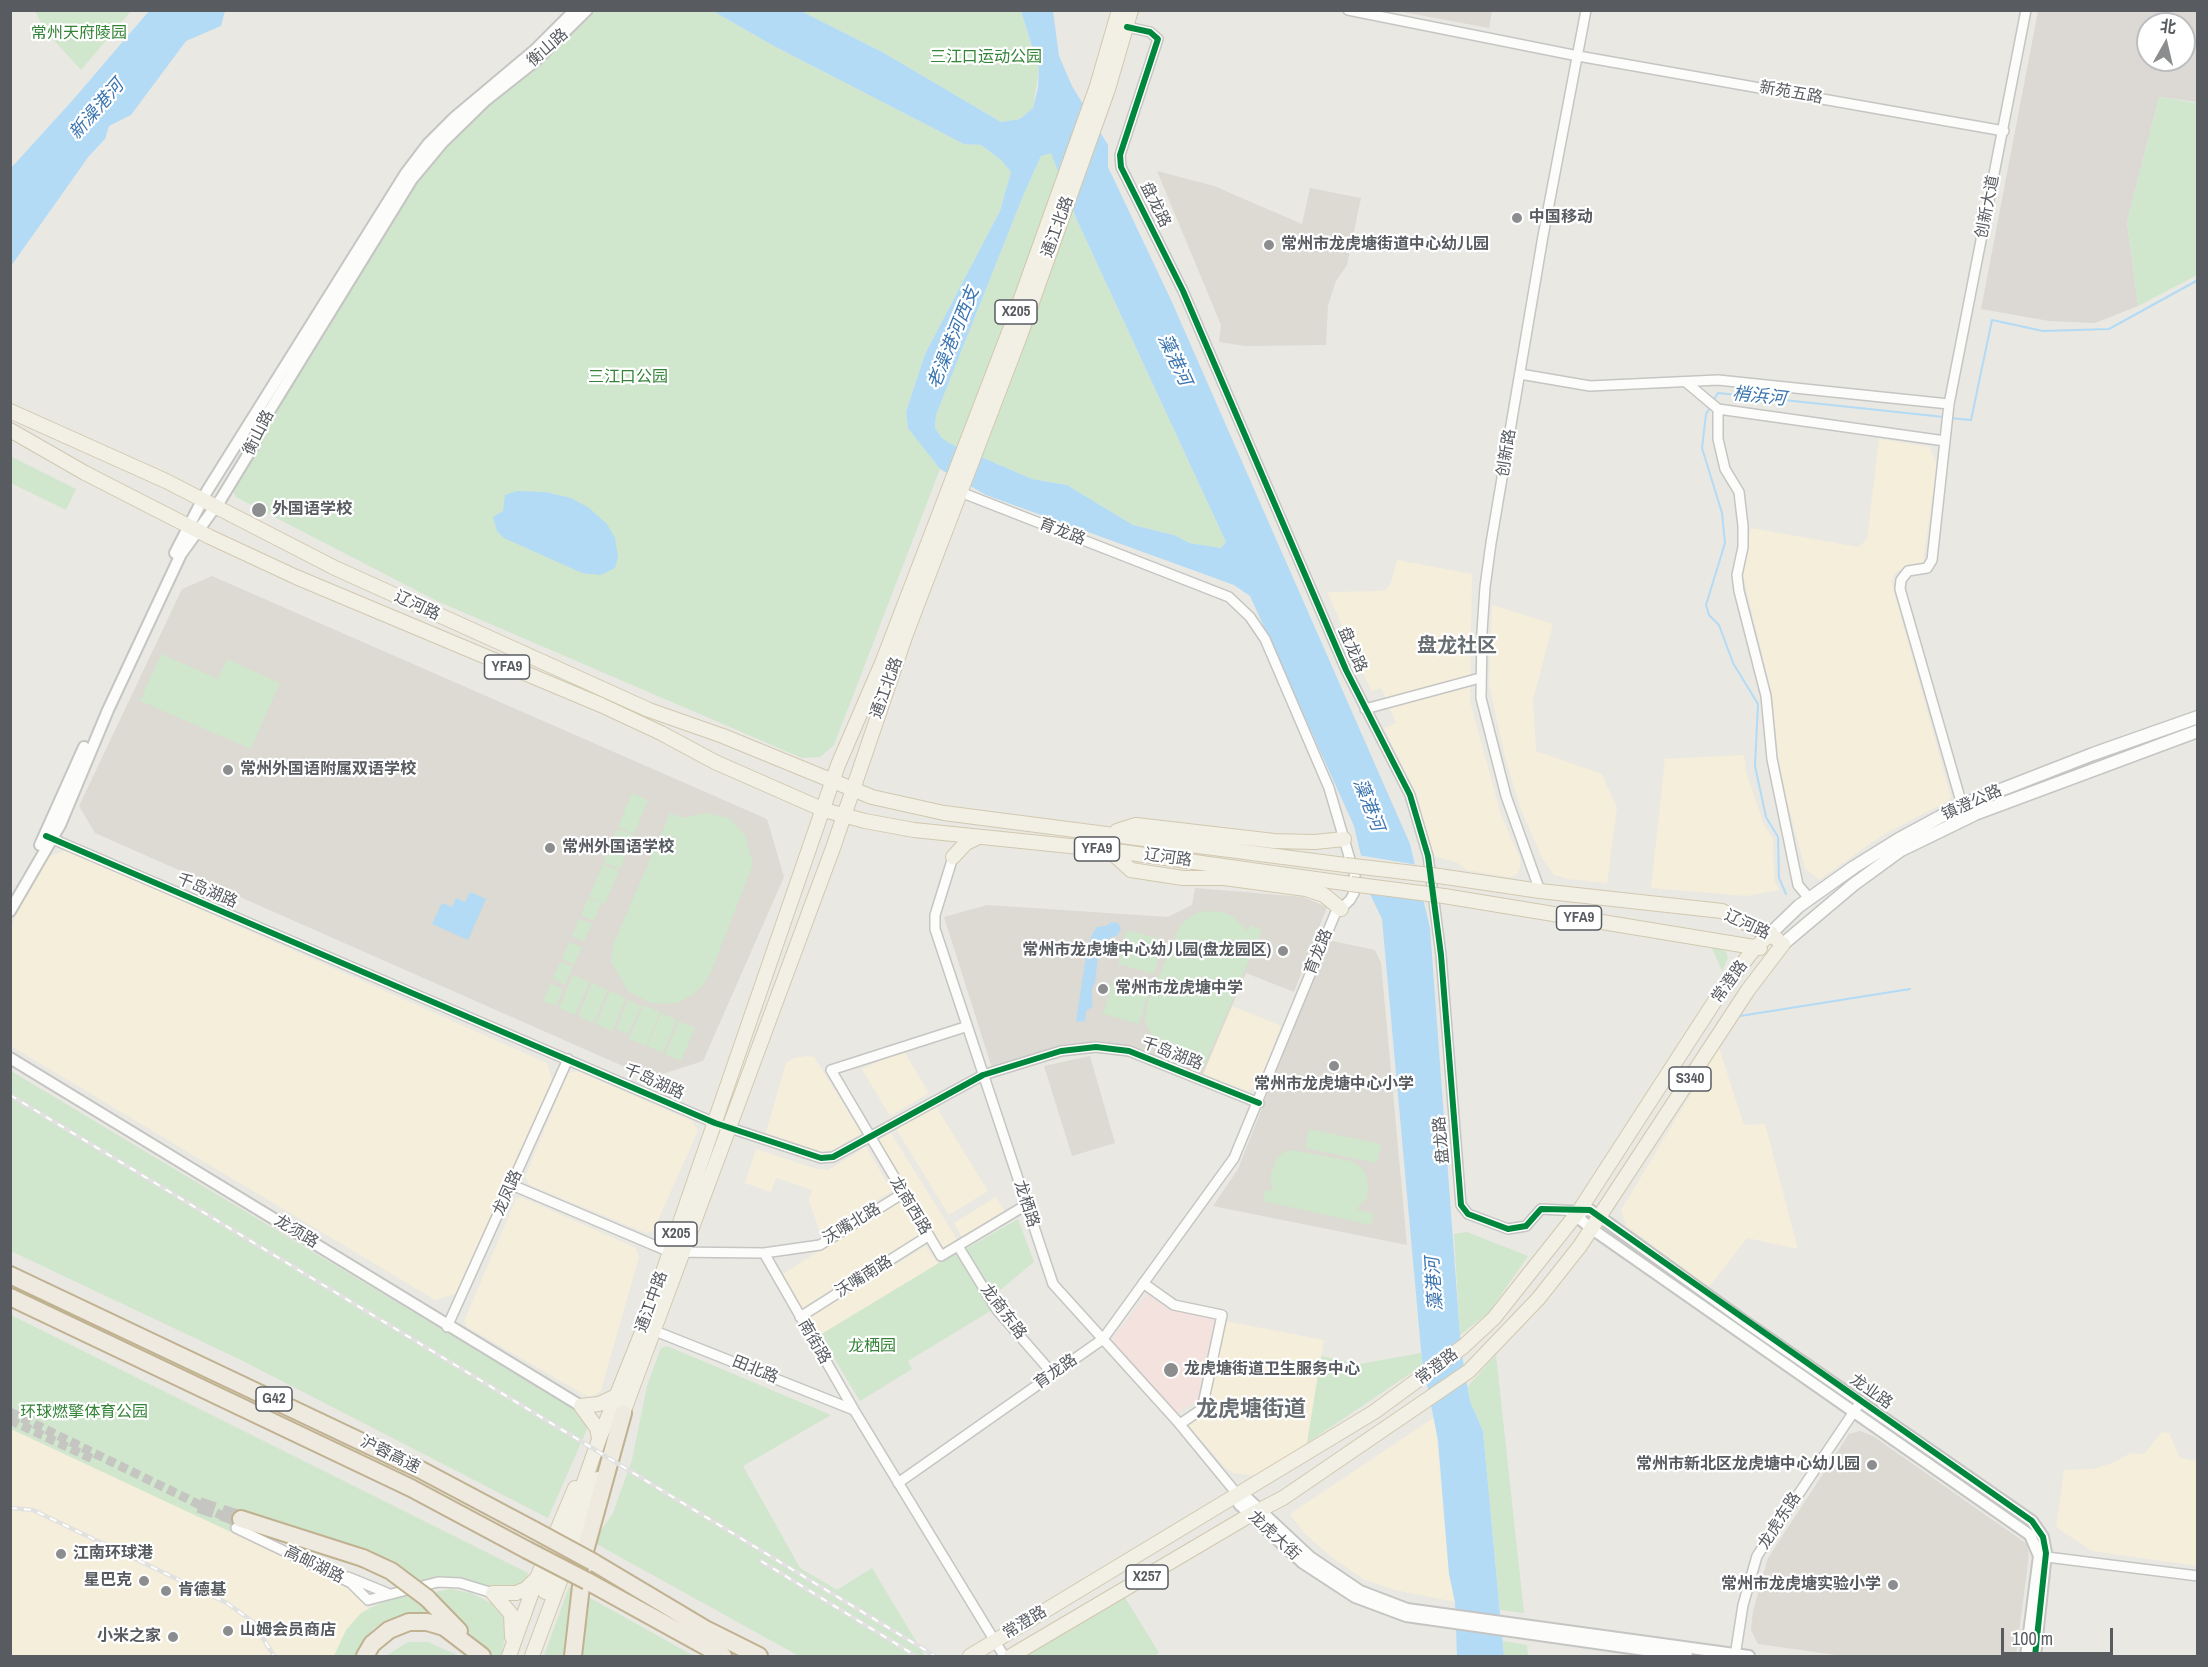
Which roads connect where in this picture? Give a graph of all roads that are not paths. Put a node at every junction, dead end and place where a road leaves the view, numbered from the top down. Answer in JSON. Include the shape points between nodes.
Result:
{"nodes":[{"id":1,"x":575,"y":10,"type":"edge"},
{"id":2,"x":587,"y":10,"type":"edge"},
{"id":3,"x":1119,"y":10,"type":"edge"},
{"id":4,"x":1131,"y":10,"type":"edge"},
{"id":5,"x":1348,"y":10,"type":"edge"},
{"id":6,"x":1586,"y":10,"type":"edge"},
{"id":7,"x":2026,"y":10,"type":"edge"},
{"id":8,"x":1127,"y":27,"type":"junction"},
{"id":9,"x":1578,"y":56,"type":"junction"},
{"id":10,"x":2004,"y":131,"type":"junction"},
{"id":11,"x":1520,"y":374,"type":"junction"},
{"id":12,"x":1687,"y":383,"type":"junction"},
{"id":13,"x":1714,"y":406,"type":"junction"},
{"id":14,"x":1949,"y":408,"type":"junction"},
{"id":15,"x":10,"y":411,"type":"edge"},
{"id":16,"x":10,"y":430,"type":"edge"},
{"id":17,"x":973,"y":440,"type":"junction"},
{"id":18,"x":1945,"y":441,"type":"junction"},
{"id":19,"x":956,"y":487,"type":"junction"},
{"id":20,"x":208,"y":503,"type":"junction"},
{"id":21,"x":192,"y":528,"type":"junction"},
{"id":22,"x":1480,"y":678,"type":"junction"},
{"id":23,"x":1365,"y":709,"type":"junction"},
{"id":24,"x":2198,"y":717,"type":"edge"},
{"id":25,"x":2198,"y":731,"type":"edge"},
{"id":26,"x":833,"y":782,"type":"junction"},
{"id":27,"x":851,"y":789,"type":"junction"},
{"id":28,"x":1962,"y":805,"type":"junction"},
{"id":29,"x":824,"y":810,"type":"junction"},
{"id":30,"x":843,"y":816,"type":"junction"},
{"id":31,"x":938,"y":832,"type":"junction"},
{"id":32,"x":1112,"y":833,"type":"junction"},
{"id":33,"x":979,"y":836,"type":"junction"},
{"id":34,"x":49,"y":837,"type":"junction"},
{"id":35,"x":1344,"y":839,"type":"junction"},
{"id":36,"x":1109,"y":850,"type":"junction"},
{"id":37,"x":953,"y":857,"type":"junction"},
{"id":38,"x":1540,"y":891,"type":"junction"},
{"id":39,"x":10,"y":897,"type":"edge"},
{"id":40,"x":1809,"y":898,"type":"junction"},
{"id":41,"x":1341,"y":909,"type":"junction"},
{"id":42,"x":10,"y":911,"type":"edge"},
{"id":43,"x":1771,"y":933,"type":"junction"},
{"id":44,"x":1714,"y":939,"type":"junction"},
{"id":45,"x":1783,"y":944,"type":"junction"},
{"id":46,"x":1754,"y":949,"type":"junction"},
{"id":47,"x":1731,"y":979,"type":"junction"},
{"id":48,"x":965,"y":1027,"type":"junction"},
{"id":49,"x":10,"y":1058,"type":"edge"},
{"id":50,"x":568,"y":1059,"type":"junction"},
{"id":51,"x":983,"y":1075,"type":"junction"},
{"id":52,"x":1259,"y":1102,"type":"junction"},
{"id":53,"x":721,"y":1126,"type":"junction"},
{"id":54,"x":868,"y":1136,"type":"junction"},
{"id":55,"x":512,"y":1185,"type":"junction"},
{"id":56,"x":902,"y":1194,"type":"junction"},
{"id":57,"x":1026,"y":1205,"type":"junction"},
{"id":58,"x":1579,"y":1211,"type":"junction"},
{"id":59,"x":1600,"y":1217,"type":"junction"},
{"id":60,"x":1592,"y":1229,"type":"junction"},
{"id":61,"x":928,"y":1236,"type":"junction"},
{"id":62,"x":958,"y":1246,"type":"junction"},
{"id":63,"x":675,"y":1253,"type":"junction"},
{"id":64,"x":764,"y":1253,"type":"junction"},
{"id":65,"x":10,"y":1275,"type":"edge"},
{"id":66,"x":1143,"y":1283,"type":"junction"},
{"id":67,"x":10,"y":1297,"type":"edge"},
{"id":68,"x":800,"y":1317,"type":"junction"},
{"id":69,"x":447,"y":1327,"type":"junction"},
{"id":70,"x":655,"y":1331,"type":"junction"},
{"id":71,"x":1103,"y":1339,"type":"junction"},
{"id":72,"x":1053,"y":1374,"type":"junction"},
{"id":73,"x":616,"y":1396,"type":"junction"},
{"id":74,"x":1857,"y":1405,"type":"junction"},
{"id":75,"x":581,"y":1406,"type":"junction"},
{"id":76,"x":854,"y":1410,"type":"junction"},
{"id":77,"x":623,"y":1413,"type":"junction"},
{"id":78,"x":1180,"y":1424,"type":"junction"},
{"id":79,"x":600,"y":1437,"type":"junction"},
{"id":80,"x":898,"y":1483,"type":"junction"},
{"id":81,"x":1237,"y":1494,"type":"junction"},
{"id":82,"x":1255,"y":1512,"type":"junction"},
{"id":83,"x":239,"y":1524,"type":"junction"},
{"id":84,"x":2042,"y":1557,"type":"junction"},
{"id":85,"x":2198,"y":1576,"type":"edge"},
{"id":86,"x":537,"y":1578,"type":"junction"},
{"id":87,"x":387,"y":1593,"type":"junction"},
{"id":88,"x":493,"y":1593,"type":"junction"},
{"id":89,"x":658,"y":1619,"type":"junction"},
{"id":90,"x":1514,"y":1629,"type":"junction"},
{"id":91,"x":994,"y":1642,"type":"junction"},
{"id":92,"x":474,"y":1653,"type":"edge"},
{"id":93,"x":514,"y":1654,"type":"edge"},
{"id":94,"x":365,"y":1656,"type":"edge"},
{"id":95,"x":375,"y":1656,"type":"edge"},
{"id":96,"x":532,"y":1656,"type":"edge"},
{"id":97,"x":573,"y":1656,"type":"edge"},
{"id":98,"x":717,"y":1656,"type":"edge"},
{"id":99,"x":723,"y":1656,"type":"edge"},
{"id":100,"x":759,"y":1656,"type":"edge"},
{"id":101,"x":970,"y":1656,"type":"edge"},
{"id":102,"x":1004,"y":1656,"type":"edge"},
{"id":103,"x":1011,"y":1656,"type":"edge"},
{"id":104,"x":1687,"y":1656,"type":"edge"},
{"id":105,"x":1735,"y":1656,"type":"edge"},
{"id":106,"x":1749,"y":1656,"type":"edge"},
{"id":107,"x":2026,"y":1656,"type":"edge"},
{"id":108,"x":2035,"y":1656,"type":"edge"}],
"edges":[{"from":1,"to":20,"type":"street","name":"衡山路","via":[[536,49],[455,117],[411,166]]},
{"from":2,"to":20,"type":"street","name":"衡山路","via":[[534,62],[486,100],[442,143],[412,180],[265,418],[221,500]]},
{"from":3,"to":17,"type":"main road","name":"通江北路","number":"X205","via":[[1092,99]]},
{"from":4,"to":8,"type":"main road","name":"通江北路","number":"X205"},
{"from":5,"to":9,"type":"street","name":"新苑五路"},
{"from":6,"to":9,"type":"street","name":"创新路"},
{"from":7,"to":10,"type":"street","name":"创新大道"},
{"from":8,"to":17,"type":"main road","name":"通江北路","number":"X205","via":[[1068,200]]},
{"from":8,"to":23,"type":"street","name":"盘龙路","via":[[1150,32],[1158,39],[1120,155],[1122,167],[1183,291]]},
{"from":9,"to":10,"type":"street","name":"新苑五路"},
{"from":9,"to":11,"type":"street","name":"创新路"},
{"from":10,"to":14,"type":"street","name":"创新大道"},
{"from":11,"to":12,"type":"street","via":[[1590,386]]},
{"from":11,"to":22,"type":"street","name":"创新路","via":[[1485,587]]},
{"from":12,"to":13,"type":"street"},
{"from":12,"to":14,"type":"street","via":[[1718,380]]},
{"from":13,"to":18,"type":"street"},
{"from":13,"to":40,"type":"street","via":[[1725,468],[1739,492],[1743,526],[1739,591],[1766,696],[1772,759],[1798,885]]},
{"from":14,"to":18,"type":"street","name":"创新大道"},
{"from":15,"to":20,"type":"main road","name":"辽河路","number":"YFA9"},
{"from":16,"to":21,"type":"main road","name":"辽河路","number":"YFA9"},
{"from":17,"to":19,"type":"main road"},
{"from":18,"to":28,"type":"street","name":"创新大道","via":[[1932,560],[1927,568],[1908,571],[1900,589]]},
{"from":19,"to":26,"type":"main road","name":"通江北路"},
{"from":19,"to":27,"type":"main road","name":"通江北路"},
{"from":19,"to":35,"type":"street","name":"育龙路","via":[[1229,597],[1250,617],[1264,639],[1329,788]]},
{"from":20,"to":21,"type":"street","name":"衡山路"},
{"from":20,"to":26,"type":"main road","name":"辽河路","number":"YFA9","via":[[335,568],[649,710]]},
{"from":21,"to":29,"type":"main road","name":"辽河路","number":"YFA9","via":[[296,577],[601,705]]},
{"from":21,"to":34,"type":"street","name":"衡山路","via":[[100,710]]},
{"from":22,"to":23,"type":"street"},
{"from":22,"to":38,"type":"street","name":"创新路","via":[[1481,698],[1506,796]]},
{"from":23,"to":58,"type":"street","name":"盘龙路","via":[[1410,795],[1428,856],[1441,955],[1461,1205],[1468,1214],[1508,1229],[1526,1226],[1541,1209]]},
{"from":24,"to":28,"type":"main road","name":"镇澄公路"},
{"from":25,"to":45,"type":"main road","name":"镇澄公路","via":[[1975,814],[1901,850]]},
{"from":26,"to":27,"type":"main road","number":"YFA9"},
{"from":26,"to":29,"type":"main road","name":"通江北路"},
{"from":27,"to":30,"type":"main road","name":"通江北路"},
{"from":27,"to":32,"type":"main road","name":"辽河路","number":"YFA9","via":[[944,813]]},
{"from":28,"to":40,"type":"main road","name":"镇澄公路","via":[[1899,839]]},
{"from":29,"to":30,"type":"main road","number":"YFA9"},
{"from":29,"to":53,"type":"main road","name":"通江中路","number":"X205"},
{"from":30,"to":31,"type":"main road","name":"辽河路","number":"YFA9"},
{"from":30,"to":53,"type":"main road","name":"通江中路","number":"X205"},
{"from":31,"to":33,"type":"main road","name":"辽河路","number":"YFA9"},
{"from":31,"to":37,"type":"main road","via":[[949,839]]},
{"from":32,"to":35,"type":"main road","via":[[1136,825],[1275,841]]},
{"from":32,"to":38,"type":"main road","name":"辽河路","number":"YFA9","bridge":true},
{"from":33,"to":36,"type":"main road","name":"辽河路","number":"YFA9"},
{"from":33,"to":37,"type":"main road","via":[[959,848]]},
{"from":34,"to":39,"type":"street","name":"衡山路"},
{"from":34,"to":42,"type":"street","name":"衡山路"},
{"from":34,"to":50,"type":"street","name":"千岛湖路"},
{"from":35,"to":41,"type":"street","name":"育龙路","via":[[1356,880],[1354,893]]},
{"from":36,"to":41,"type":"main road","via":[[1131,870],[1306,889],[1324,895]]},
{"from":36,"to":44,"type":"main road","name":"辽河路","number":"YFA9","bridge":true,"via":[[1444,896]]},
{"from":37,"to":48,"type":"street","name":"龙栖路","via":[[934,915]]},
{"from":38,"to":43,"type":"main road","name":"辽河路","number":"YFA9","via":[[1722,911]]},
{"from":40,"to":43,"type":"main road","name":"镇澄公路"},
{"from":41,"to":52,"type":"street","name":"育龙路","via":[[1335,914]]},
{"from":43,"to":45,"type":"main road","name":"辽河路","number":"YFA9"},
{"from":43,"to":46,"type":"main road","name":"常澄路"},
{"from":44,"to":46,"type":"main road","name":"辽河路","number":"YFA9"},
{"from":44,"to":47,"type":"main road","via":[[1738,952],[1738,964]]},
{"from":45,"to":46,"type":"main road","name":"辽河路","number":"YFA9"},
{"from":45,"to":59,"type":"main road","name":"常澄路","number":"S340","via":[[1748,990]]},
{"from":46,"to":47,"type":"main road","name":"常澄路"},
{"from":47,"to":58,"type":"main road","name":"常澄路","number":"S340"},
{"from":48,"to":51,"type":"street","name":"龙栖路"},
{"from":48,"to":54,"type":"street","name":"龙商西路","via":[[831,1070]]},
{"from":49,"to":69,"type":"street","name":"龙须路"},
{"from":50,"to":53,"type":"street","name":"千岛湖路"},
{"from":50,"to":55,"type":"street","name":"龙凤路"},
{"from":51,"to":52,"type":"street","name":"千岛湖路","via":[[1060,1051],[1096,1047],[1129,1051]]},
{"from":51,"to":54,"type":"street","name":"千岛湖路"},
{"from":51,"to":57,"type":"street","name":"龙栖路"},
{"from":52,"to":66,"type":"street","name":"育龙路","via":[[1234,1158]]},
{"from":53,"to":54,"type":"street","name":"千岛湖路","via":[[821,1158],[833,1157]]},
{"from":53,"to":63,"type":"main road","name":"通江中路","number":"X205"},
{"from":54,"to":56,"type":"street","name":"龙商西路"},
{"from":55,"to":63,"type":"street"},
{"from":55,"to":69,"type":"street","name":"龙凤路"},
{"from":56,"to":61,"type":"street","name":"龙商西路"},
{"from":56,"to":64,"type":"street","name":"沃嘴北路","via":[[820,1245]]},
{"from":57,"to":62,"type":"street","name":"龙商西路"},
{"from":57,"to":71,"type":"street","name":"龙栖路","via":[[1053,1284]]},
{"from":58,"to":59,"type":"street","name":"龙业路","via":[[1590,1210]]},
{"from":58,"to":60,"type":"street","name":"龙业路","via":[[1581,1220]]},
{"from":58,"to":81,"type":"main road","name":"常澄路","number":"X257","via":[[1494,1318],[1464,1346],[1364,1418]]},
{"from":59,"to":60,"type":"main road","name":"常澄路"},
{"from":59,"to":74,"type":"street","name":"龙业路"},
{"from":60,"to":74,"type":"street","name":"龙业路"},
{"from":60,"to":82,"type":"main road","name":"常澄路","number":"X257","via":[[1538,1299],[1469,1371],[1283,1498]]},
{"from":61,"to":62,"type":"street","name":"龙商西路","via":[[941,1256]]},
{"from":61,"to":68,"type":"street","name":"沃嘴南路"},
{"from":62,"to":72,"type":"street","name":"龙商东路","via":[[997,1310]]},
{"from":63,"to":64,"type":"street"},
{"from":63,"to":70,"type":"main road","name":"通江中路","number":"X205"},
{"from":63,"to":73,"type":"main road","name":"通江中路","number":"X205"},
{"from":64,"to":68,"type":"street","name":"南街路"},
{"from":65,"to":100,"type":"highway","name":"沪蓉高速","number":"G42","bridge":true,"via":[[421,1470]]},
{"from":66,"to":71,"type":"street","name":"育龙路"},
{"from":66,"to":78,"type":"street","via":[[1174,1305],[1222,1315],[1202,1409]]},
{"from":67,"to":89,"type":"highway","name":"沪蓉高速","number":"G42","bridge":true,"via":[[411,1488]]},
{"from":68,"to":76,"type":"street","name":"南街路"},
{"from":69,"to":75,"type":"street","name":"龙须路"},
{"from":70,"to":76,"type":"street","name":"田北路"},
{"from":70,"to":77,"type":"main road","name":"通江中路","number":"X205"},
{"from":71,"to":72,"type":"street","name":"育龙路"},
{"from":71,"to":78,"type":"street","name":"龙栖路"},
{"from":72,"to":80,"type":"street","name":"育龙路"},
{"from":73,"to":75,"type":"main road","via":[[599,1404]]},
{"from":73,"to":79,"type":"main road","name":"通江中路","number":"X205"},
{"from":74,"to":84,"type":"street","name":"龙业路","via":[[2030,1535]]},
{"from":74,"to":105,"type":"street","name":"龙虎东路","via":[[1757,1556],[1743,1605]]},
{"from":75,"to":79,"type":"main road"},
{"from":76,"to":80,"type":"street","name":"南街路"},
{"from":77,"to":96,"type":"main road","name":"通江中路","number":"X205"},
{"from":77,"to":97,"type":"highway","via":[[585,1551]]},
{"from":78,"to":81,"type":"street","name":"龙栖路"},
{"from":79,"to":86,"type":"main road"},
{"from":79,"to":93,"type":"main road","name":"通江中路","number":"X205"},
{"from":80,"to":91,"type":"street","name":"南街路"},
{"from":81,"to":82,"type":"street","name":"龙虎大街","via":[[1239,1504]]},
{"from":81,"to":91,"type":"main road","name":"常澄路","number":"X257"},
{"from":82,"to":90,"type":"street","name":"龙虎大街","via":[[1303,1563],[1355,1597],[1407,1616]]},
{"from":82,"to":103,"type":"main road","name":"常澄路","number":"X257"},
{"from":83,"to":87,"type":"street","name":"高邮湖路"},
{"from":83,"to":87,"type":"street","name":"高邮湖路","via":[[351,1583],[368,1600]]},
{"from":83,"to":92,"type":"highway","bridge":true,"via":[[363,1558],[391,1571],[427,1598]]},
{"from":84,"to":85,"type":"street"},
{"from":84,"to":107,"type":"street"},
{"from":84,"to":108,"type":"street"},
{"from":86,"to":88,"type":"main road","via":[[516,1593]]},
{"from":86,"to":93,"type":"main road"},
{"from":87,"to":88,"type":"street","name":"高邮湖路","via":[[438,1582],[460,1583]]},
{"from":88,"to":93,"type":"main road","via":[[512,1614]]},
{"from":89,"to":98,"type":"highway"},
{"from":89,"to":99,"type":"highway","name":"沪蓉高速","number":"G42"},
{"from":90,"to":104,"type":"street"},
{"from":90,"to":105,"type":"street"},
{"from":91,"to":101,"type":"main road","name":"常澄路","number":"X257"},
{"from":91,"to":102,"type":"street","name":"南街路"},
{"from":92,"to":94,"type":"highway","via":[[444,1627],[409,1622],[378,1638]]},
{"from":92,"to":95,"type":"highway","via":[[445,1638],[412,1631],[386,1641]]},
{"from":105,"to":106,"type":"street"}]}
